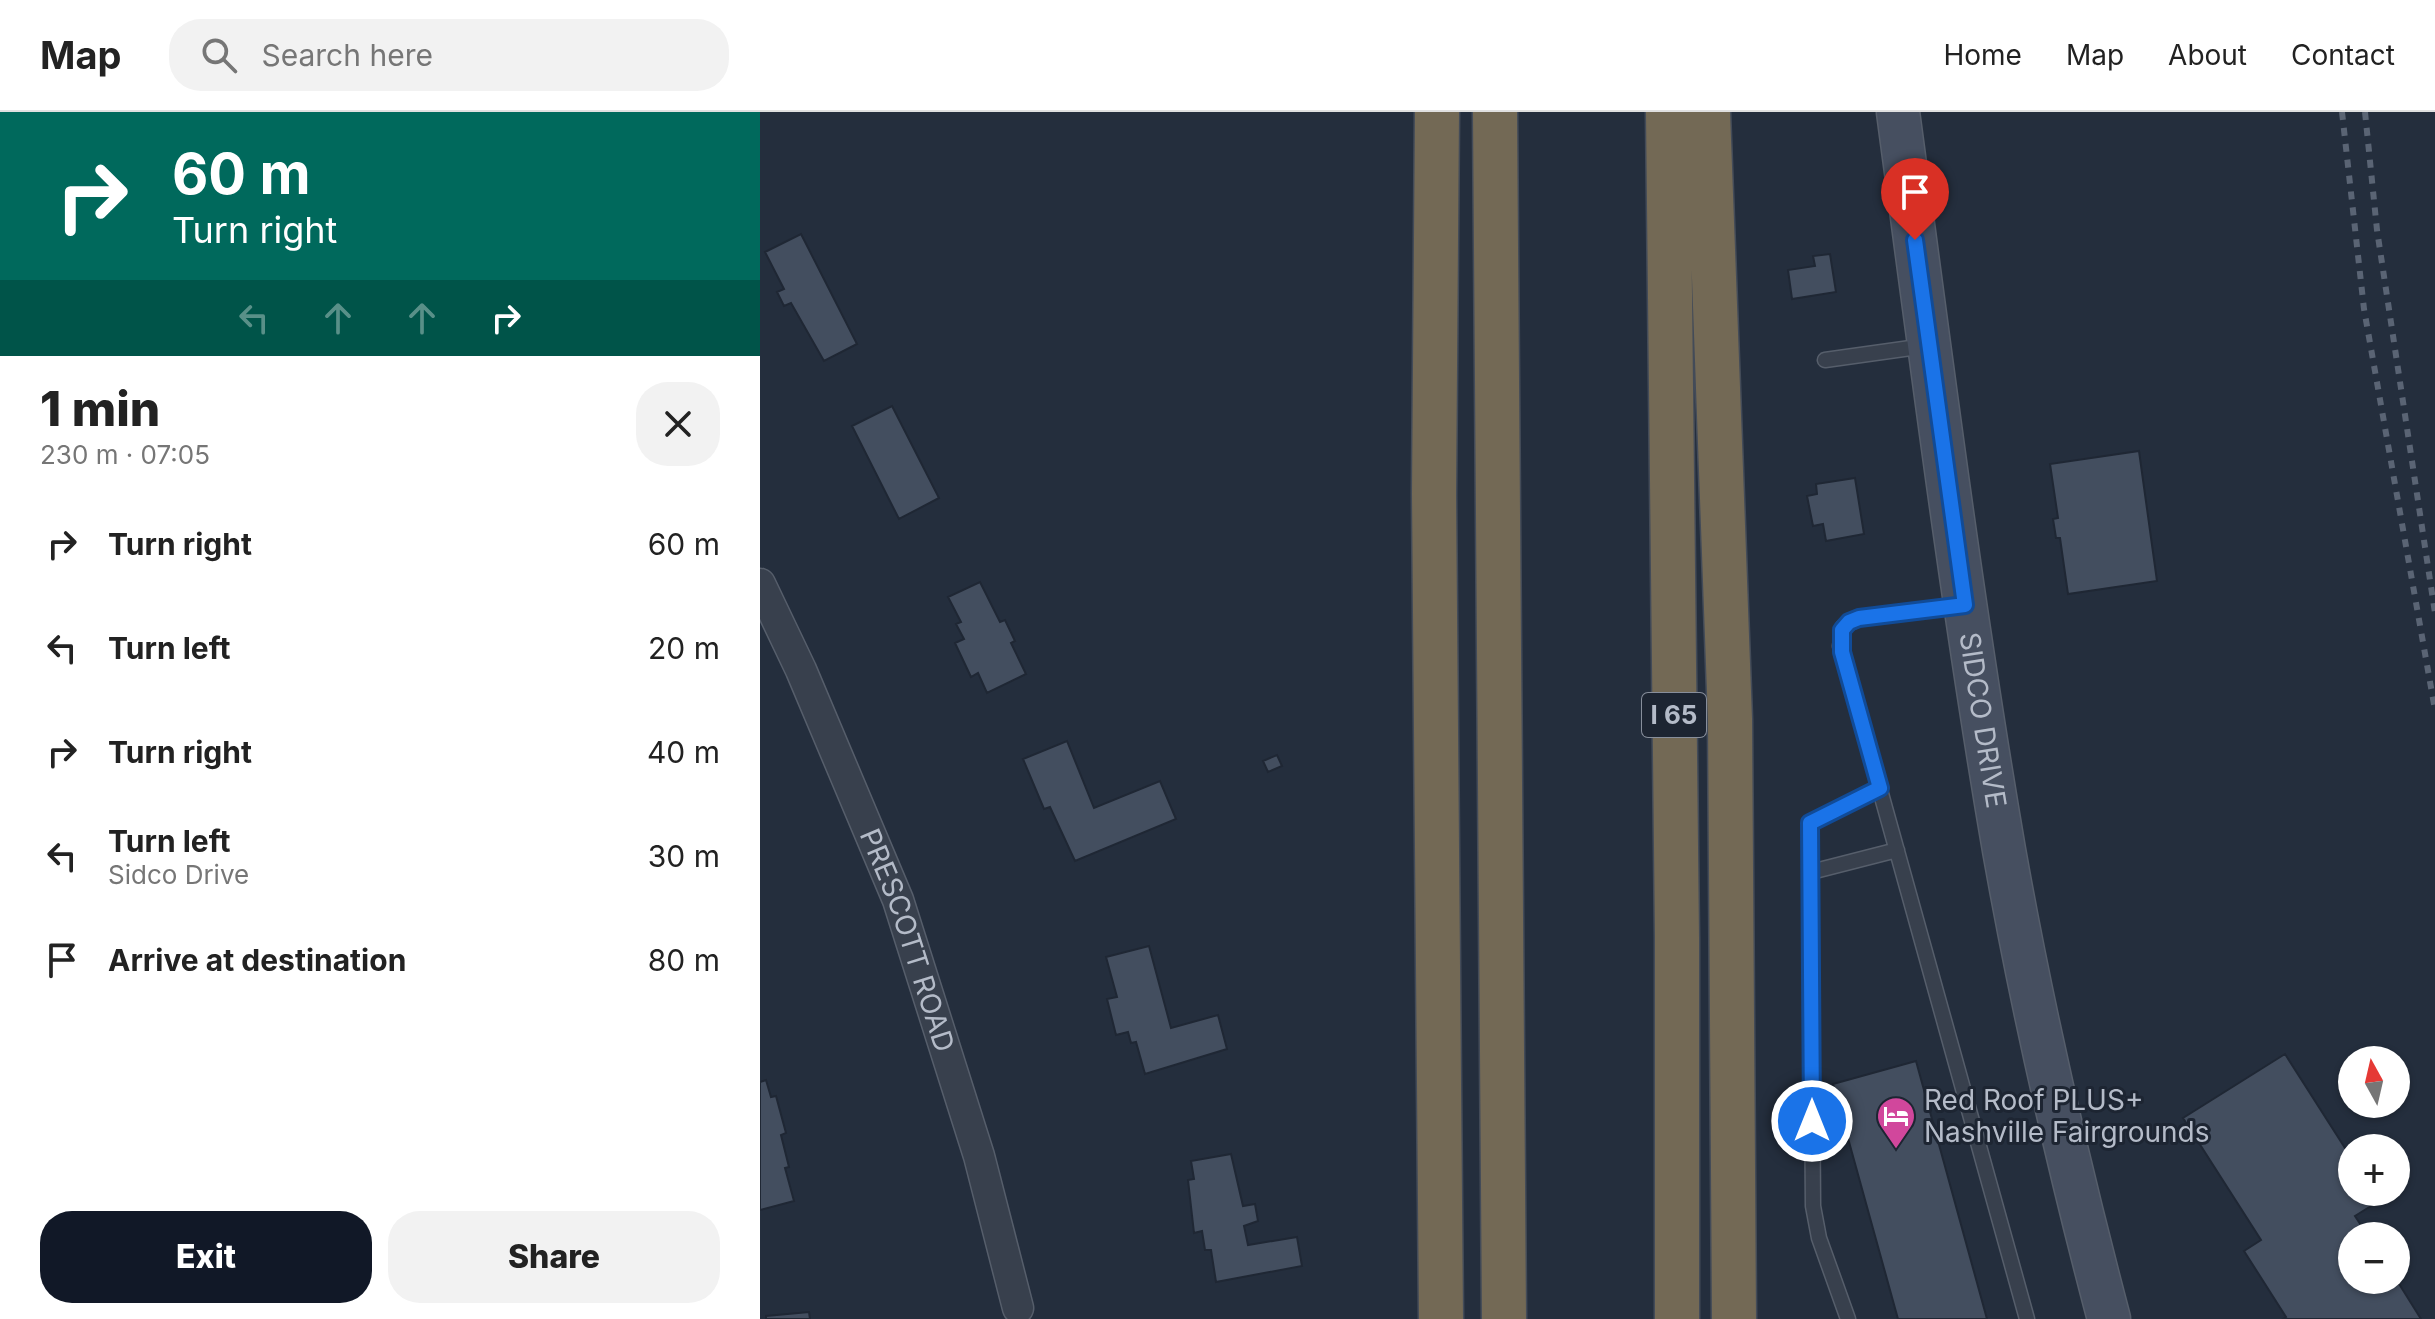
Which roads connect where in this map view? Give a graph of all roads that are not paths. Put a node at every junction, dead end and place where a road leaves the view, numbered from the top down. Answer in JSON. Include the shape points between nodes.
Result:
{"nodes":[{"id":1,"x":1437,"y":112,"type":"edge"},
{"id":2,"x":1495,"y":112,"type":"edge"},
{"id":3,"x":1668,"y":112,"type":"edge"},
{"id":4,"x":1708,"y":112,"type":"edge"},
{"id":5,"x":1898,"y":112,"type":"edge"},
{"id":6,"x":1929,"y":345,"type":"junction"},
{"id":7,"x":1825,"y":360,"type":"dead end"},
{"id":8,"x":760,"y":584,"type":"edge"},
{"id":9,"x":1965,"y":605,"type":"junction"},
{"id":10,"x":1880,"y":788,"type":"junction"},
{"id":11,"x":1897,"y":850,"type":"junction"},
{"id":12,"x":1811,"y":872,"type":"junction"},
{"id":13,"x":1018,"y":1308,"type":"dead end"},
{"id":14,"x":1441,"y":1319,"type":"edge"},
{"id":15,"x":1504,"y":1319,"type":"edge"},
{"id":16,"x":1677,"y":1319,"type":"edge"},
{"id":17,"x":1734,"y":1319,"type":"edge"},
{"id":18,"x":1848,"y":1319,"type":"edge"},
{"id":19,"x":2027,"y":1319,"type":"edge"},
{"id":20,"x":2109,"y":1319,"type":"edge"}],
"edges":[{"from":1,"to":14,"type":"highway","via":[[1434,494]]},
{"from":2,"to":15,"type":"highway"},
{"from":3,"to":16,"type":"highway","number":"I 65"},
{"from":4,"to":17,"type":"highway","via":[[1730,719]]},
{"from":5,"to":6,"type":"main road","name":"SIDCO DRIVE"},
{"from":6,"to":7,"type":"lane"},
{"from":6,"to":9,"type":"main road","name":"SIDCO DRIVE"},
{"from":8,"to":13,"type":"street","name":"PRESCOTT ROAD","via":[[898,900],[979,1156]]},
{"from":9,"to":10,"type":"lane","via":[[1859,618],[1843,627],[1840,646]]},
{"from":9,"to":20,"type":"main road","name":"SIDCO DRIVE","via":[[2027,968]]},
{"from":10,"to":11,"type":"lane"},
{"from":10,"to":12,"type":"lane","via":[[1810,823]]},
{"from":11,"to":12,"type":"lane"},
{"from":11,"to":19,"type":"lane"},
{"from":12,"to":18,"type":"lane","via":[[1813,1206]]}]}
